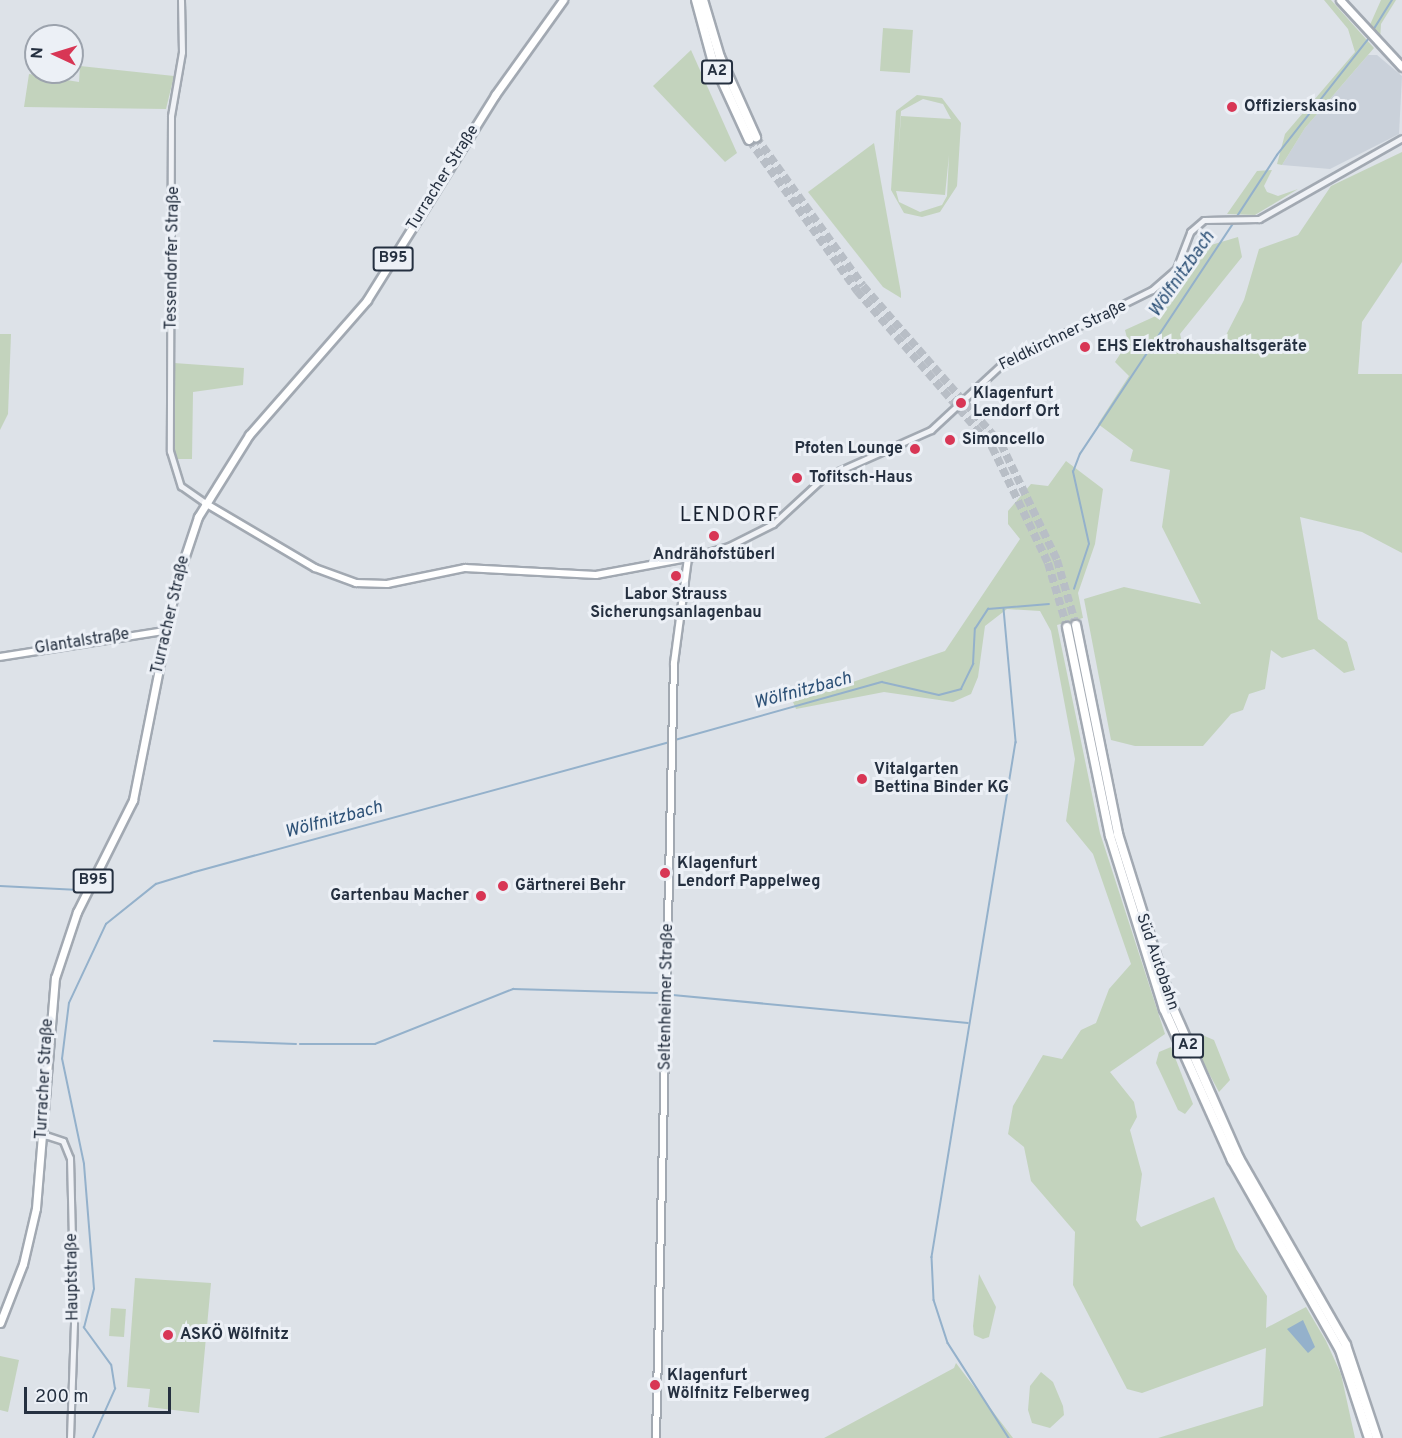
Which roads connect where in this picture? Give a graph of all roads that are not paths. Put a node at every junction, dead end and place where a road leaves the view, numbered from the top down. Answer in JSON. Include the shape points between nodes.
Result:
{"nodes":[{"id":1,"x":181,"y":0,"type":"edge"},
{"id":2,"x":563,"y":0,"type":"edge"},
{"id":3,"x":696,"y":0,"type":"edge"},
{"id":4,"x":703,"y":0,"type":"edge"},
{"id":5,"x":1340,"y":0,"type":"edge"},
{"id":6,"x":1402,"y":67,"type":"edge"},
{"id":7,"x":1402,"y":138,"type":"edge"},
{"id":8,"x":205,"y":503,"type":"junction"},
{"id":9,"x":688,"y":558,"type":"junction"},
{"id":10,"x":165,"y":631,"type":"junction"},
{"id":11,"x":0,"y":657,"type":"edge"},
{"id":12,"x":42,"y":1134,"type":"junction"},
{"id":13,"x":0,"y":1323,"type":"edge"},
{"id":14,"x":70,"y":1438,"type":"edge"},
{"id":15,"x":656,"y":1438,"type":"edge"},
{"id":16,"x":1369,"y":1438,"type":"edge"},
{"id":17,"x":1377,"y":1438,"type":"edge"}],
"edges":[{"from":1,"to":8,"type":"street","name":"Tessendorfer Straße","via":[[182,52],[171,116],[170,452],[181,486]]},
{"from":2,"to":8,"type":"main road","name":"Turracher Straße","number":"B95","via":[[495,95],[367,300],[249,435]]},
{"from":3,"to":4,"type":"highway","number":"A2","via":[[712,59],[753,138],[720,57]]},
{"from":5,"to":6,"type":"main road"},
{"from":7,"to":9,"type":"street","name":"Feldkirchner Straße","via":[[1264,216],[1196,225],[1176,269],[1152,290],[1002,364],[931,430],[823,478],[774,524],[729,546]]},
{"from":8,"to":9,"type":"main road","name":"Feldkirchner Straße","via":[[315,568],[356,583],[387,584],[465,568],[596,575]]},
{"from":8,"to":10,"type":"main road","name":"Turracher Straße","number":"B95","via":[[180,566]]},
{"from":9,"to":15,"type":"main road","name":"Seltenheimer Straße","via":[[674,663]]},
{"from":10,"to":11,"type":"main road","name":"Glantalstraße"},
{"from":10,"to":12,"type":"main road","name":"Turracher Straße","number":"B95","via":[[133,800],[76,912],[55,978]]},
{"from":12,"to":13,"type":"main road","name":"Turracher Straße","number":"B95","via":[[31,1238]]},
{"from":12,"to":14,"type":"street","name":"Hauptstraße","via":[[63,1141],[70,1158],[74,1323]]},
{"from":16,"to":17,"type":"highway","name":"Süd Autobahn","number":"A2","via":[[1340,1350],[1232,1160],[1164,1009],[1110,836],[1071,626],[1118,834],[1172,1006],[1239,1158],[1346,1345]]}]}
